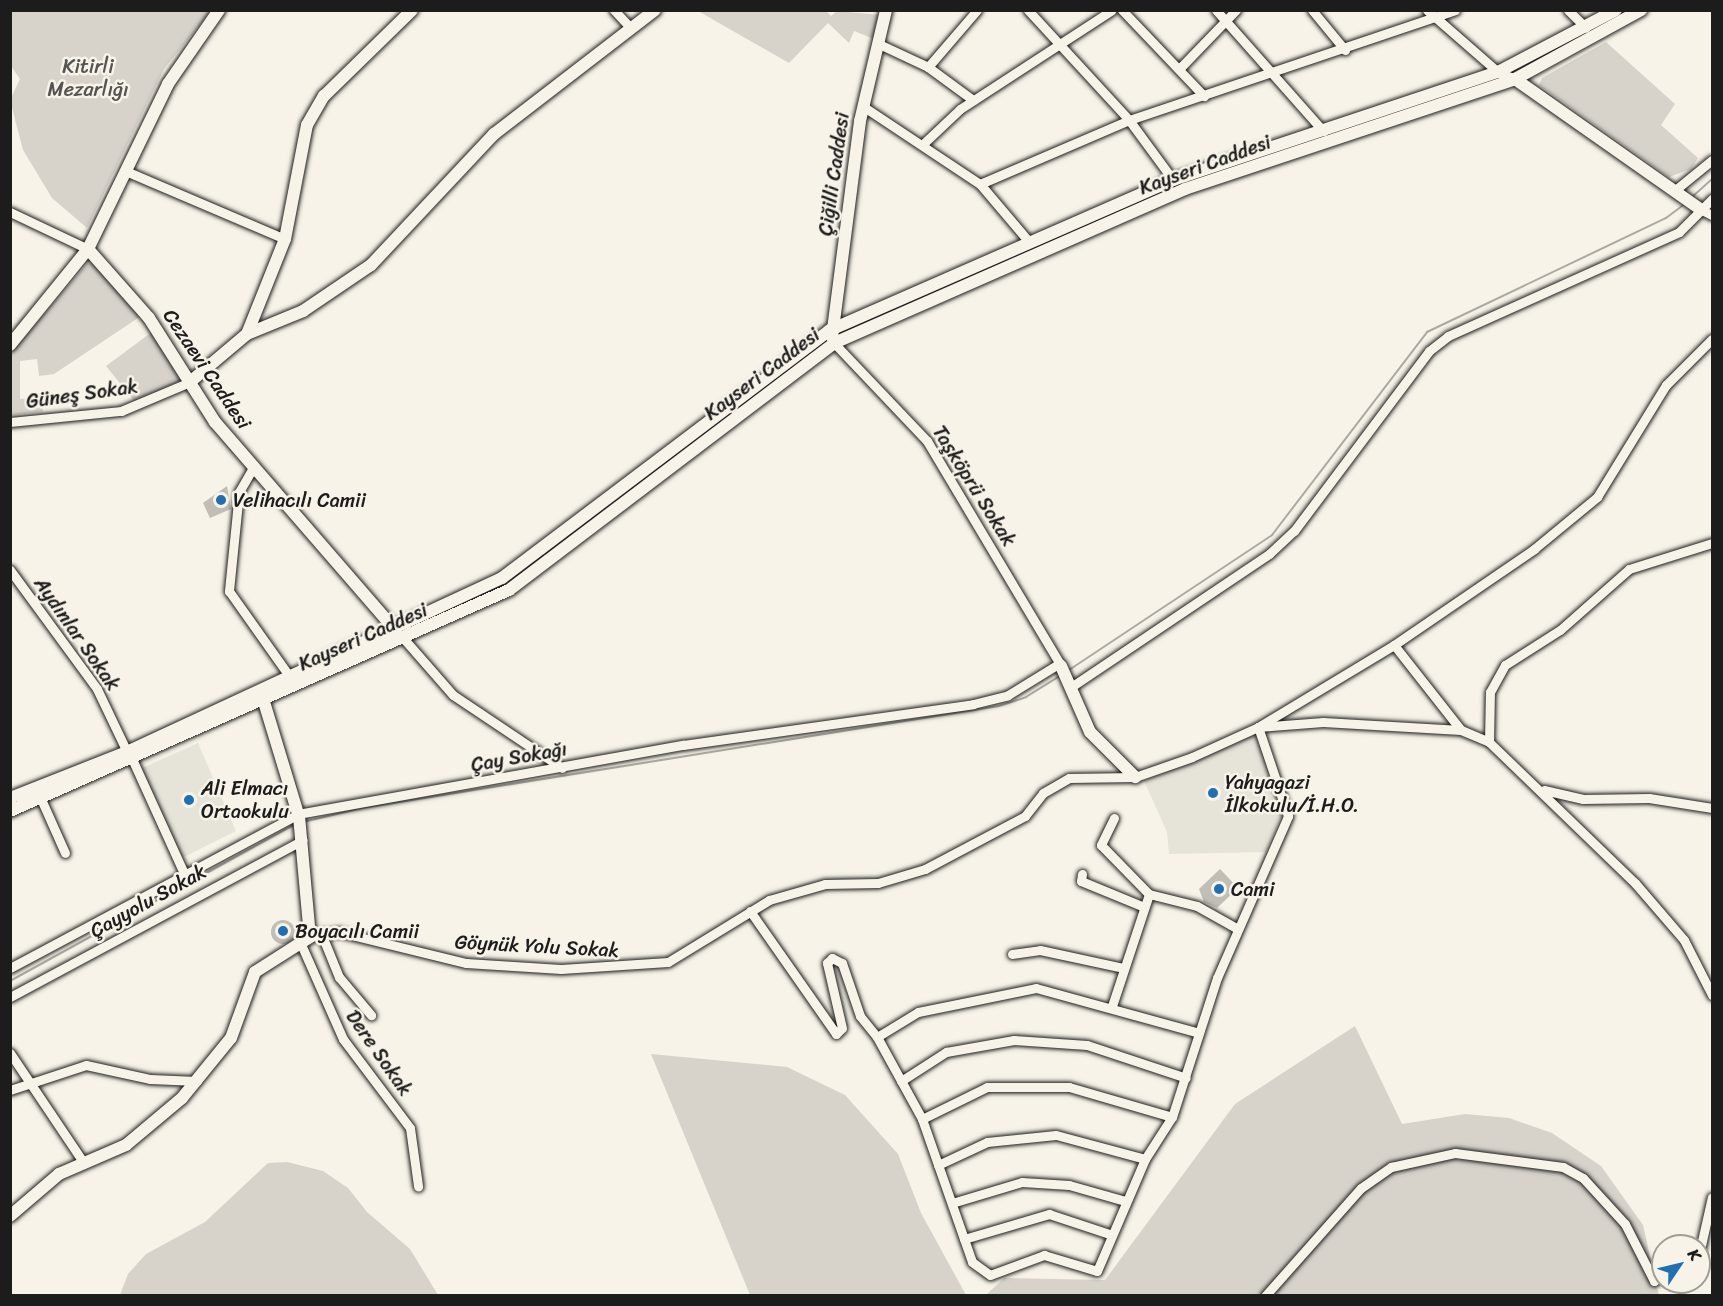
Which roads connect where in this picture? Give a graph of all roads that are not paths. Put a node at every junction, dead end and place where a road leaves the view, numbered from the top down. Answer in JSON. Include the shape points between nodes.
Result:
{"nodes":[{"id":1,"x":219,"y":10,"type":"edge"},
{"id":2,"x":412,"y":10,"type":"edge"},
{"id":3,"x":614,"y":10,"type":"edge"},
{"id":4,"x":655,"y":10,"type":"edge"},
{"id":5,"x":886,"y":10,"type":"edge"},
{"id":6,"x":977,"y":10,"type":"edge"},
{"id":7,"x":1028,"y":10,"type":"edge"},
{"id":8,"x":1112,"y":10,"type":"edge"},
{"id":9,"x":1122,"y":10,"type":"edge"},
{"id":10,"x":1216,"y":10,"type":"edge"},
{"id":11,"x":1236,"y":10,"type":"edge"},
{"id":12,"x":1312,"y":10,"type":"edge"},
{"id":13,"x":1427,"y":10,"type":"edge"},
{"id":14,"x":1455,"y":10,"type":"edge"},
{"id":15,"x":1568,"y":10,"type":"edge"},
{"id":16,"x":1616,"y":10,"type":"edge"},
{"id":17,"x":1641,"y":10,"type":"edge"},
{"id":18,"x":1437,"y":19,"type":"junction"},
{"id":19,"x":1226,"y":20,"type":"junction"},
{"id":20,"x":630,"y":27,"type":"junction"},
{"id":21,"x":1586,"y":28,"type":"junction"},
{"id":22,"x":879,"y":44,"type":"junction"},
{"id":23,"x":1059,"y":44,"type":"junction"},
{"id":24,"x":1345,"y":50,"type":"junction"},
{"id":25,"x":928,"y":67,"type":"junction"},
{"id":26,"x":1180,"y":68,"type":"junction"},
{"id":27,"x":1498,"y":72,"type":"junction"},
{"id":28,"x":1276,"y":73,"type":"junction"},
{"id":29,"x":1515,"y":79,"type":"junction"},
{"id":30,"x":1204,"y":96,"type":"junction"},
{"id":31,"x":973,"y":100,"type":"junction"},
{"id":32,"x":864,"y":107,"type":"junction"},
{"id":33,"x":1129,"y":120,"type":"junction"},
{"id":34,"x":1323,"y":131,"type":"junction"},
{"id":35,"x":923,"y":144,"type":"junction"},
{"id":36,"x":1713,"y":160,"type":"edge"},
{"id":37,"x":128,"y":172,"type":"junction"},
{"id":38,"x":1173,"y":180,"type":"junction"},
{"id":39,"x":981,"y":184,"type":"junction"},
{"id":40,"x":1674,"y":191,"type":"junction"},
{"id":41,"x":1713,"y":199,"type":"edge"},
{"id":42,"x":1700,"y":209,"type":"junction"},
{"id":43,"x":10,"y":212,"type":"edge"},
{"id":44,"x":1713,"y":215,"type":"edge"},
{"id":45,"x":285,"y":239,"type":"junction"},
{"id":46,"x":1030,"y":243,"type":"junction"},
{"id":47,"x":88,"y":249,"type":"junction"},
{"id":48,"x":830,"y":330,"type":"junction"},
{"id":49,"x":247,"y":334,"type":"junction"},
{"id":50,"x":1713,"y":339,"type":"edge"},
{"id":51,"x":834,"y":344,"type":"junction"},
{"id":52,"x":10,"y":345,"type":"edge"},
{"id":53,"x":190,"y":382,"type":"junction"},
{"id":54,"x":10,"y":422,"type":"edge"},
{"id":55,"x":254,"y":466,"type":"junction"},
{"id":56,"x":1713,"y":543,"type":"edge"},
{"id":57,"x":10,"y":570,"type":"edge"},
{"id":58,"x":400,"y":635,"type":"junction"},
{"id":59,"x":1394,"y":645,"type":"junction"},
{"id":60,"x":1060,"y":665,"type":"junction"},
{"id":61,"x":290,"y":677,"type":"junction"},
{"id":62,"x":1071,"y":687,"type":"junction"},
{"id":63,"x":264,"y":702,"type":"junction"},
{"id":64,"x":1258,"y":727,"type":"junction"},
{"id":65,"x":1461,"y":730,"type":"junction"},
{"id":66,"x":1489,"y":742,"type":"junction"},
{"id":67,"x":130,"y":757,"type":"junction"},
{"id":68,"x":562,"y":768,"type":"junction"},
{"id":69,"x":1135,"y":777,"type":"junction"},
{"id":70,"x":1542,"y":789,"type":"junction"},
{"id":71,"x":10,"y":798,"type":"edge"},
{"id":72,"x":40,"y":799,"type":"junction"},
{"id":73,"x":1713,"y":808,"type":"edge"},
{"id":74,"x":10,"y":811,"type":"edge"},
{"id":75,"x":299,"y":815,"type":"junction"},
{"id":76,"x":1114,"y":818,"type":"dead end"},
{"id":77,"x":303,"y":837,"type":"junction"},
{"id":78,"x":65,"y":853,"type":"dead end"},
{"id":79,"x":183,"y":871,"type":"junction"},
{"id":80,"x":1082,"y":874,"type":"dead end"},
{"id":81,"x":1149,"y":894,"type":"junction"},
{"id":82,"x":1144,"y":907,"type":"junction"},
{"id":83,"x":750,"y":910,"type":"junction"},
{"id":84,"x":1238,"y":929,"type":"junction"},
{"id":85,"x":310,"y":937,"type":"junction"},
{"id":86,"x":1012,"y":954,"type":"dead end"},
{"id":87,"x":10,"y":968,"type":"edge"},
{"id":88,"x":1124,"y":968,"type":"junction"},
{"id":89,"x":1713,"y":995,"type":"edge"},
{"id":90,"x":10,"y":997,"type":"edge"},
{"id":91,"x":1112,"y":1006,"type":"junction"},
{"id":92,"x":371,"y":1015,"type":"dead end"},
{"id":93,"x":1199,"y":1033,"type":"junction"},
{"id":94,"x":877,"y":1037,"type":"junction"},
{"id":95,"x":10,"y":1053,"type":"edge"},
{"id":96,"x":1186,"y":1078,"type":"junction"},
{"id":97,"x":196,"y":1081,"type":"junction"},
{"id":98,"x":901,"y":1081,"type":"junction"},
{"id":99,"x":26,"y":1082,"type":"junction"},
{"id":100,"x":10,"y":1090,"type":"edge"},
{"id":101,"x":1172,"y":1117,"type":"junction"},
{"id":102,"x":922,"y":1119,"type":"junction"},
{"id":103,"x":1145,"y":1159,"type":"junction"},
{"id":104,"x":84,"y":1163,"type":"junction"},
{"id":105,"x":938,"y":1165,"type":"junction"},
{"id":106,"x":418,"y":1186,"type":"dead end"},
{"id":107,"x":1713,"y":1197,"type":"edge"},
{"id":108,"x":1125,"y":1201,"type":"junction"},
{"id":109,"x":951,"y":1203,"type":"junction"},
{"id":110,"x":10,"y":1216,"type":"edge"},
{"id":111,"x":1704,"y":1234,"type":"edge"},
{"id":112,"x":1112,"y":1235,"type":"junction"},
{"id":113,"x":964,"y":1239,"type":"junction"},
{"id":114,"x":1651,"y":1275,"type":"edge"},
{"id":115,"x":1265,"y":1296,"type":"edge"}],
"edges":[{"from":1,"to":37,"type":"main road","via":[[168,84]]},
{"from":2,"to":45,"type":"main road","via":[[324,96],[308,125]]},
{"from":3,"to":20,"type":"street"},
{"from":4,"to":20,"type":"main road"},
{"from":5,"to":22,"type":"main road","name":"Çiğilli Caddesi"},
{"from":6,"to":25,"type":"street"},
{"from":7,"to":23,"type":"street"},
{"from":8,"to":23,"type":"street"},
{"from":9,"to":26,"type":"street"},
{"from":10,"to":19,"type":"street"},
{"from":11,"to":19,"type":"street"},
{"from":12,"to":24,"type":"street"},
{"from":13,"to":18,"type":"street"},
{"from":14,"to":18,"type":"street"},
{"from":15,"to":21,"type":"street"},
{"from":16,"to":21,"type":"main road","name":"Kayseri Caddesi"},
{"from":17,"to":29,"type":"main road","name":"Kayseri Caddesi"},
{"from":18,"to":24,"type":"street"},
{"from":18,"to":27,"type":"street"},
{"from":19,"to":26,"type":"street"},
{"from":19,"to":28,"type":"street"},
{"from":20,"to":49,"type":"main road","via":[[494,134],[371,265],[303,311]]},
{"from":21,"to":27,"type":"main road","name":"Kayseri Caddesi"},
{"from":22,"to":25,"type":"street"},
{"from":22,"to":32,"type":"main road","name":"Çiğilli Caddesi"},
{"from":23,"to":31,"type":"street"},
{"from":23,"to":33,"type":"street"},
{"from":24,"to":28,"type":"street"},
{"from":25,"to":31,"type":"street"},
{"from":26,"to":30,"type":"street"},
{"from":27,"to":29,"type":"street"},
{"from":27,"to":34,"type":"main road","name":"Kayseri Caddesi"},
{"from":28,"to":30,"type":"street"},
{"from":28,"to":34,"type":"street"},
{"from":29,"to":40,"type":"main road"},
{"from":29,"to":51,"type":"main road","name":"Kayseri Caddesi","via":[[1185,189]]},
{"from":30,"to":33,"type":"street"},
{"from":31,"to":35,"type":"street"},
{"from":32,"to":35,"type":"street"},
{"from":32,"to":48,"type":"main road","name":"Çiğilli Caddesi"},
{"from":33,"to":38,"type":"street"},
{"from":33,"to":39,"type":"street"},
{"from":34,"to":38,"type":"main road","name":"Kayseri Caddesi"},
{"from":35,"to":39,"type":"street"},
{"from":36,"to":40,"type":"street"},
{"from":37,"to":45,"type":"street"},
{"from":37,"to":47,"type":"main road"},
{"from":38,"to":46,"type":"main road","name":"Kayseri Caddesi"},
{"from":39,"to":46,"type":"street"},
{"from":40,"to":42,"type":"main road"},
{"from":41,"to":42,"type":"street"},
{"from":42,"to":44,"type":"street"},
{"from":42,"to":62,"type":"street","via":[[1678,231],[1449,336],[1429,351],[1286,538]]},
{"from":43,"to":47,"type":"street","name":"Cezaevi Caddesi"},
{"from":45,"to":49,"type":"main road"},
{"from":46,"to":48,"type":"main road","name":"Kayseri Caddesi"},
{"from":47,"to":52,"type":"main road"},
{"from":47,"to":53,"type":"main road","name":"Cezaevi Caddesi","via":[[149,318]]},
{"from":48,"to":51,"type":"main road","name":"Çiğilli Caddesi"},
{"from":48,"to":58,"type":"main road","name":"Kayseri Caddesi","via":[[502,578]]},
{"from":49,"to":53,"type":"main road"},
{"from":50,"to":59,"type":"street","via":[[1666,385],[1598,497],[1534,549]]},
{"from":51,"to":58,"type":"main road","name":"Kayseri Caddesi","via":[[519,584]]},
{"from":51,"to":60,"type":"street","name":"Taşköprü Sokak","via":[[927,441]]},
{"from":53,"to":54,"type":"street","name":"Güneş Sokak","via":[[128,409]]},
{"from":53,"to":55,"type":"main road","name":"Cezaevi Caddesi"},
{"from":55,"to":58,"type":"main road","name":"Cezaevi Caddesi"},
{"from":55,"to":61,"type":"street","via":[[239,492],[229,591]]},
{"from":56,"to":66,"type":"street","via":[[1629,569],[1560,630],[1505,664],[1490,692]]},
{"from":57,"to":67,"type":"street","name":"Aydınlar Sokak","via":[[97,689]]},
{"from":58,"to":61,"type":"main road","name":"Kayseri Caddesi"},
{"from":58,"to":63,"type":"main road","name":"Kayseri Caddesi"},
{"from":58,"to":68,"type":"street","via":[[453,695]]},
{"from":59,"to":64,"type":"street"},
{"from":59,"to":65,"type":"street"},
{"from":60,"to":62,"type":"main road"},
{"from":60,"to":68,"type":"street","name":"Çay Sokağı","via":[[1008,695],[972,704]]},
{"from":61,"to":67,"type":"main road","name":"Kayseri Caddesi"},
{"from":62,"to":69,"type":"main road","via":[[1090,732]]},
{"from":63,"to":67,"type":"main road","name":"Kayseri Caddesi"},
{"from":63,"to":75,"type":"main road"},
{"from":64,"to":65,"type":"street","via":[[1323,722]]},
{"from":64,"to":69,"type":"street"},
{"from":64,"to":84,"type":"street","via":[[1288,816]]},
{"from":65,"to":66,"type":"street"},
{"from":66,"to":70,"type":"street"},
{"from":67,"to":71,"type":"main road","name":"Kayseri Caddesi"},
{"from":67,"to":72,"type":"main road","name":"Kayseri Caddesi"},
{"from":67,"to":79,"type":"street","name":"Aydınlar Sokak"},
{"from":68,"to":75,"type":"street","name":"Çay Sokağı"},
{"from":69,"to":83,"type":"street","name":"Göynük Yolu Sokak","via":[[1069,778],[1043,793],[1026,816],[925,869],[878,883],[825,884]]},
{"from":70,"to":73,"type":"street","via":[[1583,799],[1649,798]]},
{"from":70,"to":89,"type":"street","via":[[1684,940]]},
{"from":72,"to":74,"type":"main road","name":"Kayseri Caddesi"},
{"from":72,"to":78,"type":"street"},
{"from":75,"to":77,"type":"main road"},
{"from":75,"to":79,"type":"street","name":"Çay Sokağı"},
{"from":76,"to":81,"type":"street","via":[[1101,845]]},
{"from":77,"to":85,"type":"main road"},
{"from":77,"to":90,"type":"street","name":"Çayyolu Sokak"},
{"from":79,"to":87,"type":"street","name":"Çay Sokağı"},
{"from":80,"to":82,"type":"street","via":[[1081,881]]},
{"from":81,"to":82,"type":"street"},
{"from":81,"to":84,"type":"street","via":[[1197,906]]},
{"from":82,"to":88,"type":"street"},
{"from":83,"to":85,"type":"street","name":"Göynük Yolu Sokak","via":[[668,962],[630,968],[466,963],[339,932]]},
{"from":83,"to":94,"type":"street","via":[[833,1033],[842,1029],[830,993],[827,963],[832,958],[844,966],[860,1016]]},
{"from":84,"to":93,"type":"street"},
{"from":85,"to":92,"type":"street"},
{"from":85,"to":97,"type":"main road","via":[[255,972],[231,1038]]},
{"from":85,"to":106,"type":"street","name":"Dere Sokak","via":[[342,1039],[410,1128]]},
{"from":86,"to":88,"type":"street","via":[[1040,950]]},
{"from":88,"to":91,"type":"street"},
{"from":91,"to":93,"type":"street"},
{"from":91,"to":94,"type":"street","via":[[1036,988],[918,1012]]},
{"from":93,"to":96,"type":"street"},
{"from":94,"to":98,"type":"street"},
{"from":95,"to":99,"type":"street"},
{"from":96,"to":98,"type":"street","via":[[1087,1045],[1014,1040],[946,1052]]},
{"from":96,"to":101,"type":"street"},
{"from":97,"to":99,"type":"street","via":[[150,1079],[86,1065]]},
{"from":97,"to":104,"type":"main road","via":[[126,1145]]},
{"from":98,"to":102,"type":"street"},
{"from":99,"to":100,"type":"street"},
{"from":99,"to":104,"type":"street"},
{"from":101,"to":102,"type":"street","via":[[1069,1087],[987,1087]]},
{"from":101,"to":103,"type":"street"},
{"from":102,"to":105,"type":"street"},
{"from":103,"to":105,"type":"street","via":[[1056,1135],[987,1142]]},
{"from":103,"to":108,"type":"street"},
{"from":104,"to":110,"type":"main road","via":[[59,1174]]},
{"from":105,"to":109,"type":"street"},
{"from":107,"to":111,"type":"street"},
{"from":108,"to":109,"type":"street","via":[[1070,1185],[1022,1182]]},
{"from":108,"to":112,"type":"street"},
{"from":109,"to":113,"type":"street"},
{"from":112,"to":113,"type":"street","via":[[1050,1214]]},
{"from":112,"to":113,"type":"street","via":[[1097,1271],[1044,1255],[990,1275],[975,1268]]},
{"from":114,"to":115,"type":"street","via":[[1625,1224],[1583,1178],[1563,1167],[1455,1153],[1391,1167],[1361,1188]]}]}
